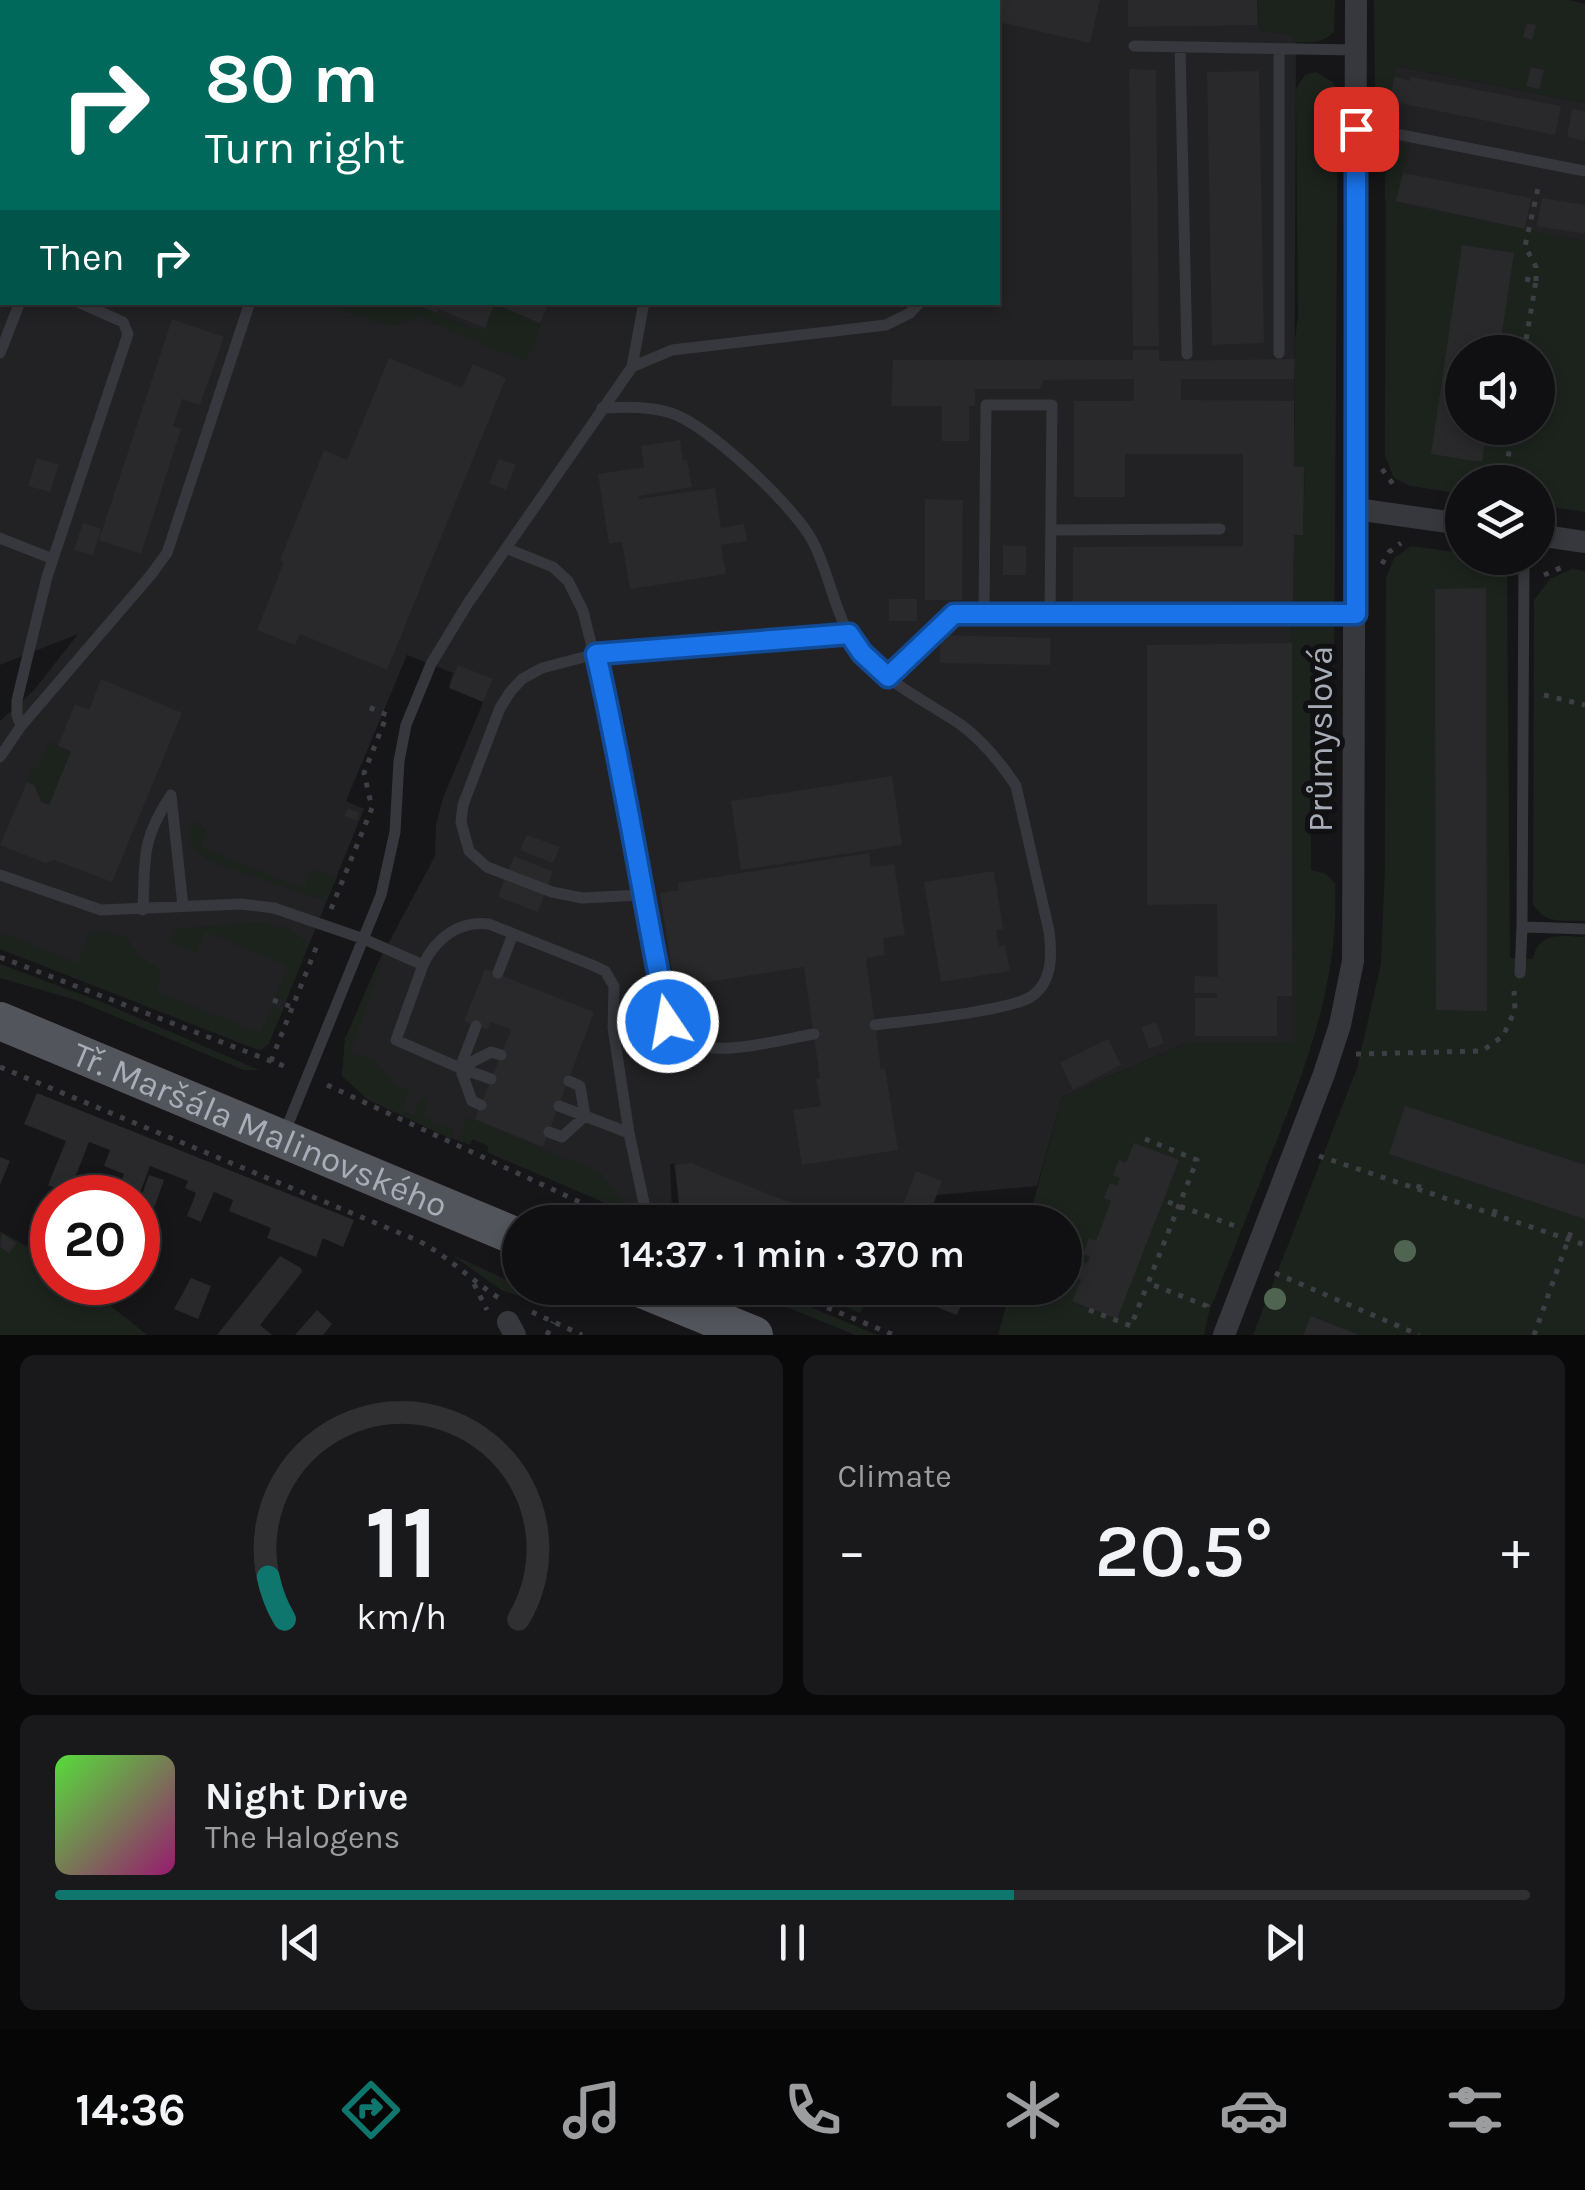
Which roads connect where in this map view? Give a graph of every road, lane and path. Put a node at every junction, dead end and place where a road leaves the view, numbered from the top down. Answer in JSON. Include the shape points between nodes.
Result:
{"nodes":[{"id":1,"x":1356,"y":0,"type":"edge"},
{"id":2,"x":1134,"y":46,"type":"dead end"},
{"id":3,"x":1180,"y":47,"type":"junction"},
{"id":4,"x":1279,"y":49,"type":"junction"},
{"id":5,"x":1356,"y":50,"type":"junction"},
{"id":6,"x":1356,"y":129,"type":"junction"},
{"id":7,"x":1543,"y":162,"type":"junction"},
{"id":8,"x":1585,"y":171,"type":"edge"},
{"id":9,"x":1525,"y":279,"type":"dead end"},
{"id":10,"x":1536,"y":281,"type":"junction"},
{"id":11,"x":19,"y":305,"type":"edge"},
{"id":12,"x":85,"y":305,"type":"edge"},
{"id":13,"x":249,"y":305,"type":"edge"},
{"id":14,"x":643,"y":305,"type":"edge"},
{"id":15,"x":917,"y":305,"type":"edge"},
{"id":16,"x":1527,"y":335,"type":"edge"},
{"id":17,"x":0,"y":353,"type":"edge"},
{"id":18,"x":1279,"y":353,"type":"dead end"},
{"id":19,"x":1188,"y":354,"type":"dead end"},
{"id":20,"x":632,"y":367,"type":"junction"},
{"id":21,"x":602,"y":408,"type":"junction"},
{"id":22,"x":1356,"y":509,"type":"junction"},
{"id":23,"x":1445,"y":522,"type":"edge"},
{"id":24,"x":1220,"y":529,"type":"dead end"},
{"id":25,"x":1051,"y":530,"type":"junction"},
{"id":26,"x":0,"y":538,"type":"edge"},
{"id":27,"x":508,"y":548,"type":"junction"},
{"id":28,"x":1578,"y":552,"type":"edge"},
{"id":29,"x":53,"y":559,"type":"junction"},
{"id":30,"x":1555,"y":570,"type":"edge"},
{"id":31,"x":1524,"y":575,"type":"edge"},
{"id":32,"x":984,"y":614,"type":"junction"},
{"id":33,"x":1050,"y":614,"type":"junction"},
{"id":34,"x":1356,"y":614,"type":"junction"},
{"id":35,"x":849,"y":634,"type":"junction"},
{"id":36,"x":596,"y":654,"type":"junction"},
{"id":37,"x":888,"y":677,"type":"junction"},
{"id":38,"x":1524,"y":692,"type":"junction"},
{"id":39,"x":1585,"y":705,"type":"edge"},
{"id":40,"x":366,"y":706,"type":"dead end"},
{"id":41,"x":22,"y":726,"type":"junction"},
{"id":42,"x":0,"y":757,"type":"edge"},
{"id":43,"x":0,"y":875,"type":"edge"},
{"id":44,"x":641,"y":895,"type":"junction"},
{"id":45,"x":183,"y":906,"type":"junction"},
{"id":46,"x":143,"y":910,"type":"junction"},
{"id":47,"x":325,"y":924,"type":"junction"},
{"id":48,"x":1522,"y":928,"type":"junction"},
{"id":49,"x":1585,"y":929,"type":"edge"},
{"id":50,"x":514,"y":934,"type":"junction"},
{"id":51,"x":364,"y":939,"type":"junction"},
{"id":52,"x":422,"y":965,"type":"junction"},
{"id":53,"x":498,"y":974,"type":"dead end"},
{"id":54,"x":1517,"y":978,"type":"joint"},
{"id":55,"x":274,"y":1000,"type":"dead end"},
{"id":56,"x":292,"y":1007,"type":"junction"},
{"id":57,"x":0,"y":1021,"type":"edge"},
{"id":58,"x":875,"y":1025,"type":"dead end"},
{"id":59,"x":476,"y":1026,"type":"dead end"},
{"id":60,"x":814,"y":1034,"type":"dead end"},
{"id":61,"x":1354,"y":1054,"type":"dead end"},
{"id":62,"x":501,"y":1055,"type":"dead end"},
{"id":63,"x":271,"y":1061,"type":"dead end"},
{"id":64,"x":0,"y":1067,"type":"edge"},
{"id":65,"x":460,"y":1068,"type":"junction"},
{"id":66,"x":491,"y":1079,"type":"dead end"},
{"id":67,"x":569,"y":1081,"type":"dead end"},
{"id":68,"x":481,"y":1105,"type":"dead end"},
{"id":69,"x":559,"y":1106,"type":"dead end"},
{"id":70,"x":585,"y":1116,"type":"junction"},
{"id":71,"x":549,"y":1132,"type":"dead end"},
{"id":72,"x":629,"y":1133,"type":"junction"},
{"id":73,"x":283,"y":1136,"type":"junction"},
{"id":74,"x":1146,"y":1139,"type":"dead end"},
{"id":75,"x":1319,"y":1156,"type":"dead end"},
{"id":76,"x":1422,"y":1177,"type":"dead end"},
{"id":77,"x":1418,"y":1189,"type":"junction"},
{"id":78,"x":1168,"y":1202,"type":"dead end"},
{"id":79,"x":1498,"y":1202,"type":"dead end"},
{"id":80,"x":644,"y":1205,"type":"edge"},
{"id":81,"x":1179,"y":1207,"type":"junction"},
{"id":82,"x":1494,"y":1214,"type":"junction"},
{"id":83,"x":1573,"y":1226,"type":"dead end"},
{"id":84,"x":502,"y":1230,"type":"edge"},
{"id":85,"x":1263,"y":1235,"type":"junction"},
{"id":86,"x":1568,"y":1239,"type":"junction"},
{"id":87,"x":1585,"y":1244,"type":"edge"},
{"id":88,"x":1273,"y":1272,"type":"dead end"},
{"id":89,"x":1148,"y":1282,"type":"junction"},
{"id":90,"x":681,"y":1305,"type":"edge"},
{"id":91,"x":706,"y":1305,"type":"edge"},
{"id":92,"x":821,"y":1305,"type":"edge"},
{"id":93,"x":1089,"y":1310,"type":"dead end"},
{"id":94,"x":516,"y":1318,"type":"edge"},
{"id":95,"x":1201,"y":1320,"type":"dead end"},
{"id":96,"x":553,"y":1322,"type":"junction"},
{"id":97,"x":738,"y":1328,"type":"edge"},
{"id":98,"x":546,"y":1335,"type":"edge"},
{"id":99,"x":582,"y":1335,"type":"edge"},
{"id":100,"x":894,"y":1335,"type":"edge"},
{"id":101,"x":1224,"y":1335,"type":"edge"},
{"id":102,"x":1419,"y":1335,"type":"edge"},
{"id":103,"x":1534,"y":1335,"type":"edge"}],
"edges":[{"from":1,"to":5,"type":"street","name":"Průmyslová"},
{"from":2,"to":3,"type":"lane"},
{"from":3,"to":4,"type":"lane"},
{"from":3,"to":19,"type":"lane"},
{"from":4,"to":5,"type":"lane"},
{"from":4,"to":18,"type":"lane"},
{"from":5,"to":6,"type":"street","name":"Průmyslová"},
{"from":6,"to":7,"type":"lane"},
{"from":6,"to":22,"type":"street","name":"Průmyslová"},
{"from":7,"to":8,"type":"lane"},
{"from":7,"to":10,"type":"path","via":[[1525,246]]},
{"from":9,"to":10,"type":"path"},
{"from":10,"to":16,"type":"path"},
{"from":11,"to":17,"type":"lane"},
{"from":12,"to":29,"type":"lane","via":[[123,322],[128,334]]},
{"from":13,"to":41,"type":"lane","via":[[167,552]]},
{"from":14,"to":20,"type":"lane"},
{"from":15,"to":20,"type":"lane","via":[[886,325],[672,350]]},
{"from":20,"to":21,"type":"lane"},
{"from":21,"to":27,"type":"lane"},
{"from":21,"to":35,"type":"lane","via":[[638,406],[680,416],[773,491],[813,542]]},
{"from":22,"to":23,"type":"street"},
{"from":22,"to":34,"type":"street","name":"Průmyslová"},
{"from":24,"to":25,"type":"lane"},
{"from":25,"to":32,"type":"lane","via":[[1052,405],[986,405]]},
{"from":25,"to":33,"type":"lane"},
{"from":26,"to":29,"type":"lane"},
{"from":27,"to":36,"type":"lane","via":[[553,567],[568,581]]},
{"from":27,"to":51,"type":"lane","via":[[431,664],[406,725],[390,862]]},
{"from":28,"to":30,"type":"path"},
{"from":29,"to":41,"type":"lane","via":[[17,700]]},
{"from":31,"to":38,"type":"lane"},
{"from":32,"to":33,"type":"lane"},
{"from":32,"to":37,"type":"lane","via":[[954,614]]},
{"from":33,"to":34,"type":"lane"},
{"from":34,"to":85,"type":"street","name":"Průmyslová","via":[[1349,992]]},
{"from":35,"to":36,"type":"lane"},
{"from":35,"to":37,"type":"lane"},
{"from":36,"to":44,"type":"lane"},
{"from":36,"to":44,"type":"lane","via":[[542,668],[510,692],[462,805],[464,837],[488,866],[552,892]]},
{"from":37,"to":58,"type":"lane","via":[[963,727],[1016,786],[1052,952],[1046,978],[1025,1000]]},
{"from":38,"to":39,"type":"path"},
{"from":38,"to":48,"type":"lane"},
{"from":40,"to":47,"type":"path","via":[[387,714],[364,774],[372,808]]},
{"from":41,"to":42,"type":"lane"},
{"from":43,"to":46,"type":"lane","via":[[101,910]]},
{"from":44,"to":60,"type":"lane","via":[[668,1022],[683,1042],[720,1048]]},
{"from":45,"to":46,"type":"lane"},
{"from":45,"to":46,"type":"lane","via":[[171,795],[146,841]]},
{"from":45,"to":47,"type":"lane","via":[[256,905]]},
{"from":47,"to":51,"type":"lane"},
{"from":47,"to":56,"type":"path"},
{"from":48,"to":49,"type":"lane"},
{"from":48,"to":54,"type":"lane"},
{"from":50,"to":52,"type":"lane","via":[[471,922],[435,944]]},
{"from":50,"to":53,"type":"lane"},
{"from":50,"to":72,"type":"lane","via":[[611,978]]},
{"from":51,"to":52,"type":"lane"},
{"from":51,"to":73,"type":"lane"},
{"from":52,"to":65,"type":"lane","via":[[396,1040]]},
{"from":54,"to":61,"type":"path","via":[[1503,1036],[1482,1052]]},
{"from":55,"to":56,"type":"path"},
{"from":56,"to":63,"type":"path"},
{"from":57,"to":73,"type":"main road","name":"Tř. Maršála Malinovského"},
{"from":59,"to":65,"type":"lane"},
{"from":62,"to":65,"type":"lane","via":[[491,1052]]},
{"from":64,"to":94,"type":"path","via":[[420,1242],[499,1298]]},
{"from":65,"to":66,"type":"lane"},
{"from":65,"to":68,"type":"lane","via":[[472,1101]]},
{"from":67,"to":70,"type":"lane","via":[[580,1086]]},
{"from":69,"to":70,"type":"lane"},
{"from":70,"to":71,"type":"lane","via":[[562,1137]]},
{"from":70,"to":72,"type":"lane"},
{"from":72,"to":80,"type":"lane"},
{"from":73,"to":84,"type":"main road","name":"Tř. Maršála Malinovského"},
{"from":74,"to":81,"type":"path","via":[[1197,1160]]},
{"from":75,"to":77,"type":"path"},
{"from":76,"to":77,"type":"path"},
{"from":77,"to":82,"type":"path"},
{"from":78,"to":81,"type":"path"},
{"from":79,"to":82,"type":"path"},
{"from":81,"to":85,"type":"path"},
{"from":81,"to":89,"type":"path"},
{"from":82,"to":86,"type":"path"},
{"from":83,"to":86,"type":"path"},
{"from":85,"to":101,"type":"street","name":"Průmyslová"},
{"from":86,"to":87,"type":"path"},
{"from":86,"to":103,"type":"path"},
{"from":88,"to":102,"type":"path"},
{"from":89,"to":93,"type":"path","via":[[1131,1326]]},
{"from":89,"to":95,"type":"path","via":[[1206,1306]]},
{"from":90,"to":97,"type":"main road"},
{"from":91,"to":97,"type":"lane"},
{"from":92,"to":100,"type":"path"},
{"from":94,"to":96,"type":"path"},
{"from":96,"to":98,"type":"path"},
{"from":96,"to":99,"type":"path"}]}
